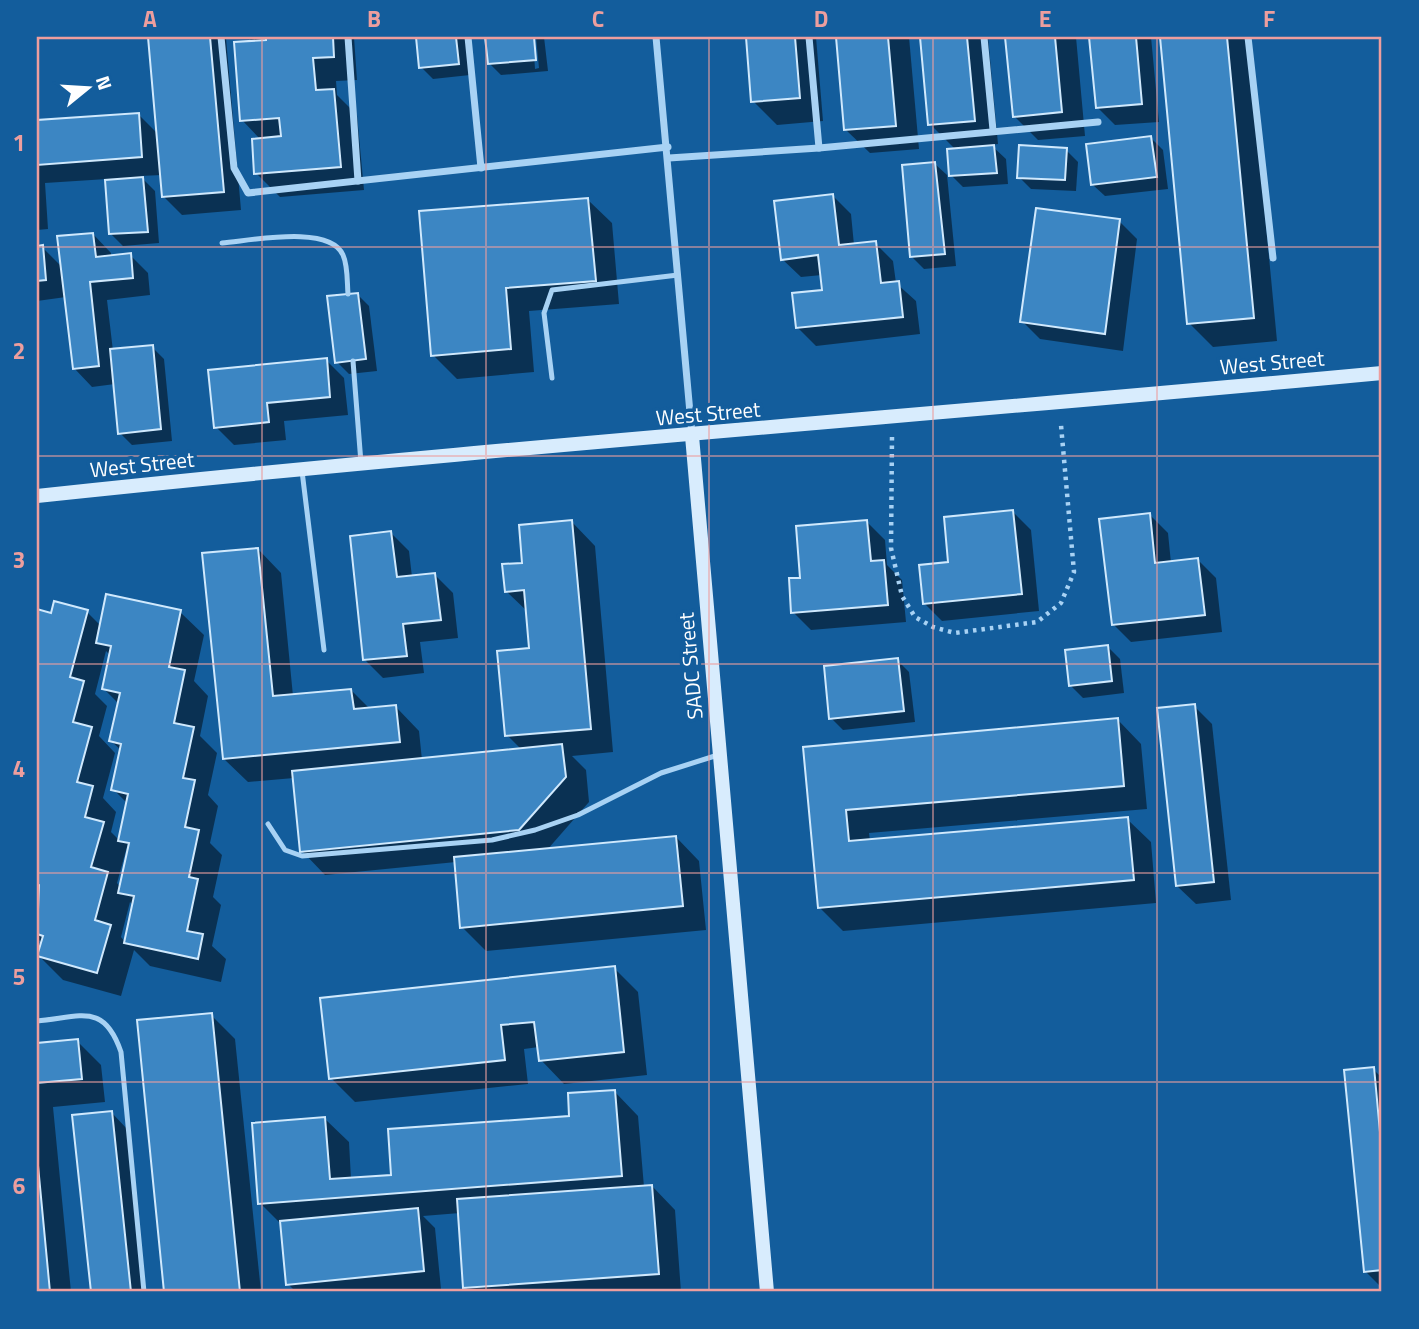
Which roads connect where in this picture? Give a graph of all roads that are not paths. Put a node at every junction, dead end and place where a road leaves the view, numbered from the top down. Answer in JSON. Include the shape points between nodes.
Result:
{"nodes":[{"id":1,"x":220,"y":37,"type":"edge"},
{"id":2,"x":348,"y":37,"type":"edge"},
{"id":3,"x":468,"y":37,"type":"edge"},
{"id":4,"x":656,"y":37,"type":"edge"},
{"id":5,"x":809,"y":37,"type":"edge"},
{"id":6,"x":985,"y":37,"type":"edge"},
{"id":7,"x":1248,"y":37,"type":"edge"},
{"id":8,"x":1098,"y":122,"type":"dead end"},
{"id":9,"x":993,"y":130,"type":"junction"},
{"id":10,"x":668,"y":147,"type":"junction"},
{"id":11,"x":819,"y":148,"type":"junction"},
{"id":12,"x":669,"y":158,"type":"junction"},
{"id":13,"x":481,"y":168,"type":"junction"},
{"id":14,"x":358,"y":181,"type":"junction"},
{"id":15,"x":222,"y":243,"type":"dead end"},
{"id":16,"x":1273,"y":258,"type":"dead end"},
{"id":17,"x":678,"y":275,"type":"junction"},
{"id":18,"x":348,"y":294,"type":"dead end"},
{"id":19,"x":353,"y":361,"type":"dead end"},
{"id":20,"x":1382,"y":373,"type":"edge"},
{"id":21,"x":552,"y":378,"type":"dead end"},
{"id":22,"x":692,"y":436,"type":"junction"},
{"id":23,"x":360,"y":463,"type":"junction"},
{"id":24,"x":302,"y":468,"type":"junction"},
{"id":25,"x":37,"y":496,"type":"edge"},
{"id":26,"x":324,"y":650,"type":"dead end"},
{"id":27,"x":718,"y":755,"type":"junction"},
{"id":28,"x":268,"y":824,"type":"dead end"},
{"id":29,"x":37,"y":1021,"type":"edge"},
{"id":30,"x":144,"y":1292,"type":"edge"},
{"id":31,"x":767,"y":1292,"type":"edge"}],
"edges":[{"from":1,"to":14,"type":"street","via":[[234,168],[248,193]]},
{"from":2,"to":14,"type":"street"},
{"from":3,"to":13,"type":"street"},
{"from":4,"to":10,"type":"street","name":"SADC Street"},
{"from":5,"to":11,"type":"street"},
{"from":6,"to":9,"type":"street"},
{"from":7,"to":16,"type":"street"},
{"from":8,"to":9,"type":"street"},
{"from":9,"to":11,"type":"street"},
{"from":10,"to":12,"type":"street","name":"SADC Street"},
{"from":10,"to":13,"type":"street"},
{"from":11,"to":12,"type":"street"},
{"from":12,"to":17,"type":"street","name":"SADC Street"},
{"from":13,"to":14,"type":"street"},
{"from":15,"to":18,"type":"lane","via":[[310,236],[332,243],[343,254]]},
{"from":17,"to":21,"type":"lane","via":[[552,290],[544,313]]},
{"from":17,"to":22,"type":"street","name":"SADC Street"},
{"from":19,"to":23,"type":"lane"},
{"from":20,"to":22,"type":"main road","name":"West Street"},
{"from":22,"to":23,"type":"main road","name":"West Street"},
{"from":22,"to":27,"type":"main road","name":"SADC Street"},
{"from":23,"to":24,"type":"main road","name":"West Street"},
{"from":24,"to":25,"type":"main road","name":"West Street"},
{"from":24,"to":26,"type":"lane"},
{"from":27,"to":28,"type":"lane","via":[[661,773],[578,815],[492,840],[302,856],[285,850]]},
{"from":27,"to":31,"type":"main road","name":"SADC Street"},
{"from":29,"to":30,"type":"lane","via":[[95,1016],[113,1028],[121,1052]]}]}
